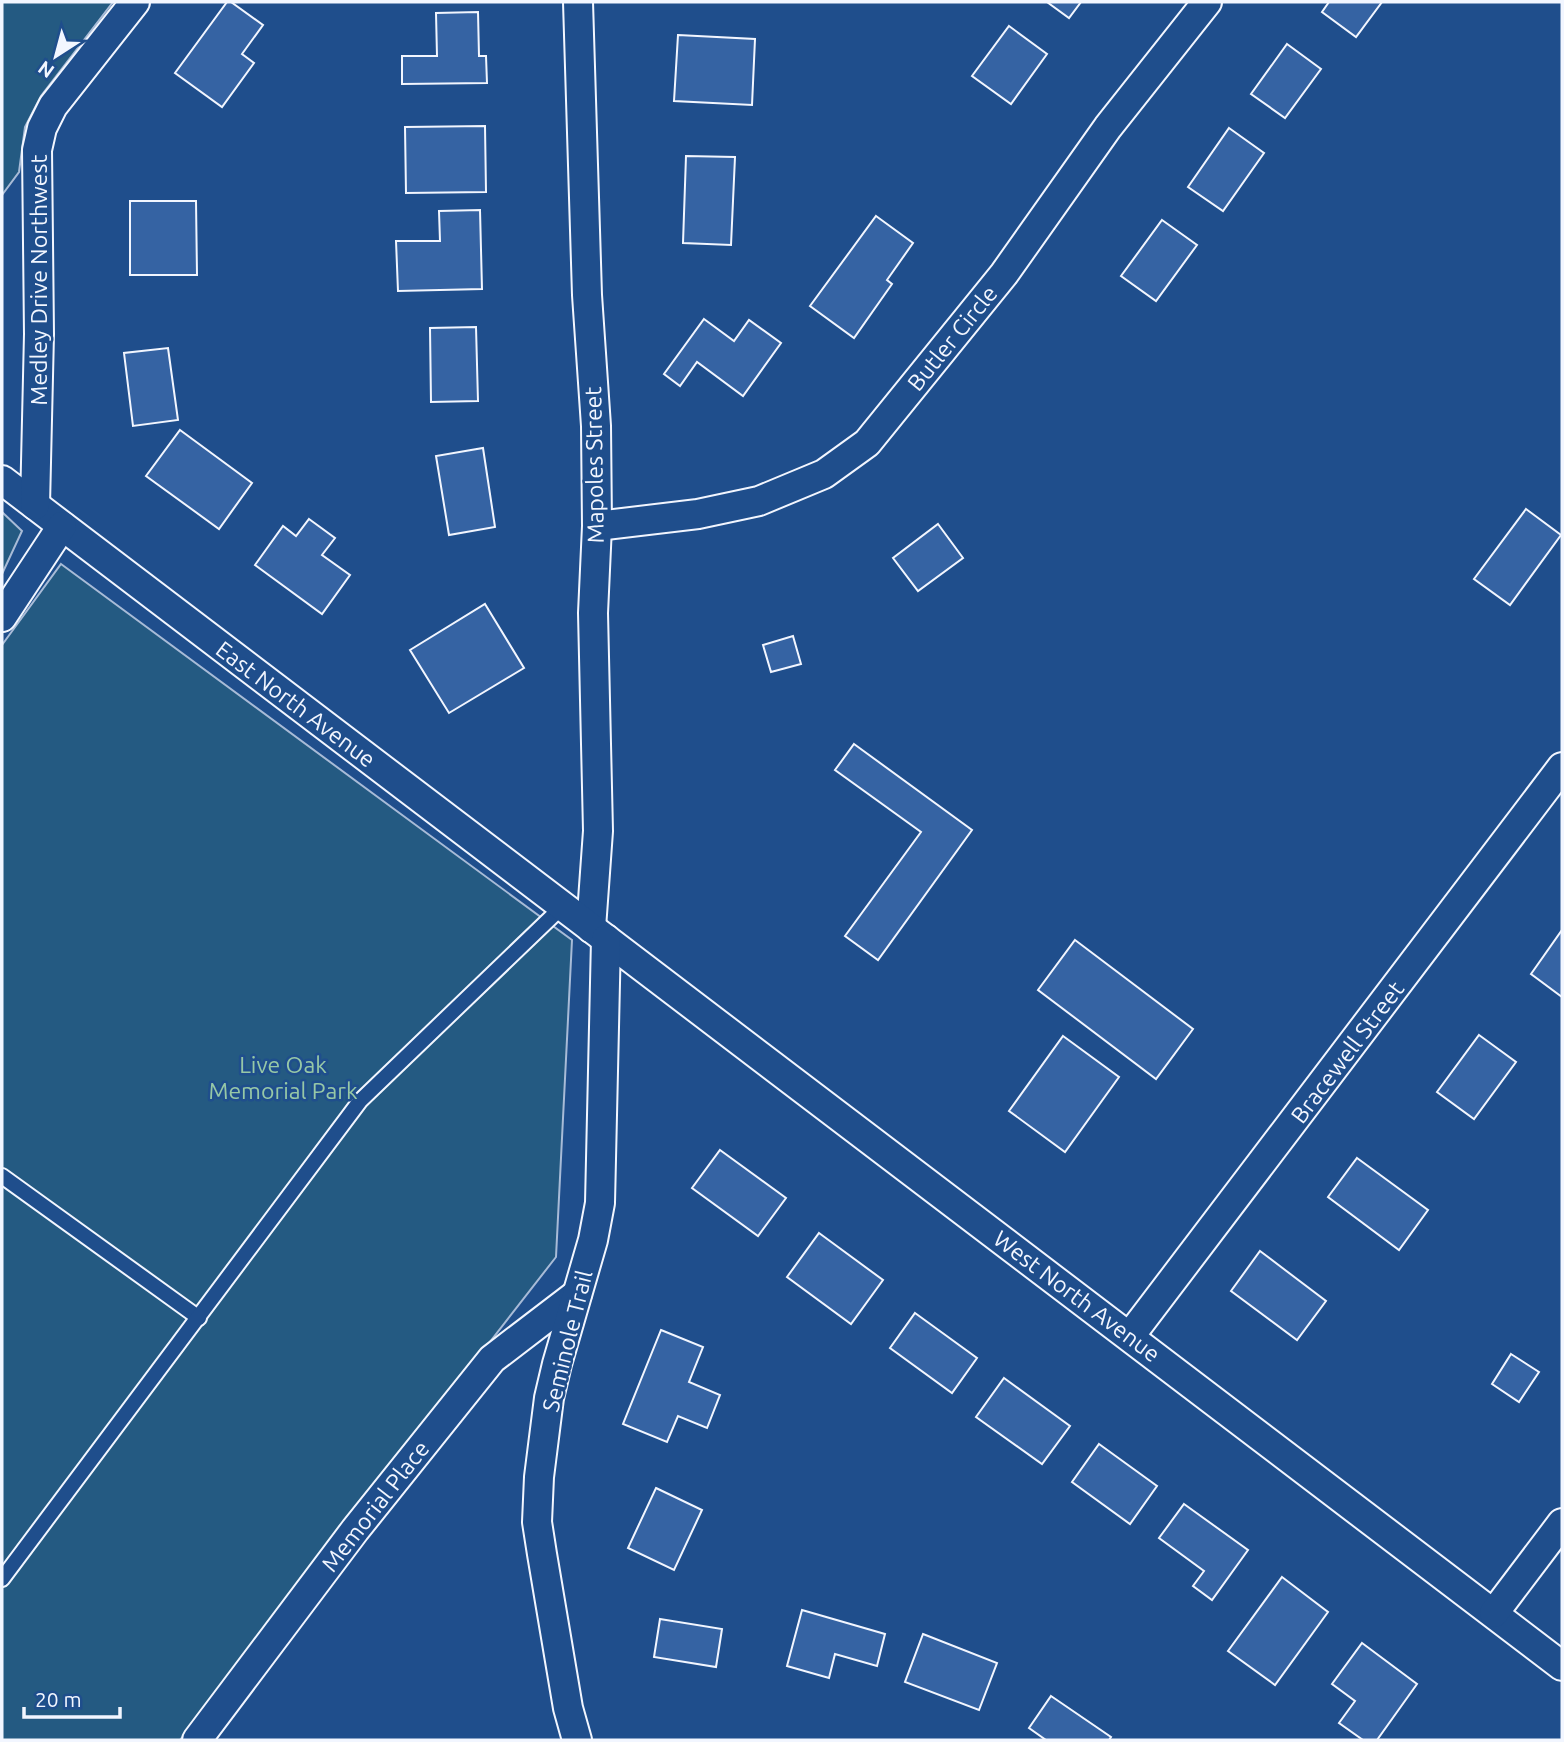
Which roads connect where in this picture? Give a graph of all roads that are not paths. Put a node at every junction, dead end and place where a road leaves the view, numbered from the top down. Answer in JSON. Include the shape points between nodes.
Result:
{"nodes":[{"id":1,"x":135,"y":2,"type":"edge"},
{"id":2,"x":578,"y":2,"type":"edge"},
{"id":3,"x":1207,"y":2,"type":"edge"},
{"id":4,"x":2,"y":480,"type":"edge"},
{"id":5,"x":35,"y":505,"type":"junction"},
{"id":6,"x":62,"y":526,"type":"junction"},
{"id":7,"x":597,"y":526,"type":"junction"},
{"id":8,"x":2,"y":617,"type":"edge"},
{"id":9,"x":1562,"y":767,"type":"edge"},
{"id":10,"x":563,"y":906,"type":"junction"},
{"id":11,"x":599,"y":933,"type":"junction"},
{"id":12,"x":2,"y":1176,"type":"edge"},
{"id":13,"x":577,"y":1294,"type":"junction"},
{"id":14,"x":200,"y":1318,"type":"junction"},
{"id":15,"x":1130,"y":1336,"type":"junction"},
{"id":16,"x":1562,"y":1523,"type":"edge"},
{"id":17,"x":2,"y":1579,"type":"edge"},
{"id":18,"x":1494,"y":1614,"type":"junction"},
{"id":19,"x":1562,"y":1666,"type":"edge"},
{"id":20,"x":197,"y":1740,"type":"edge"},
{"id":21,"x":577,"y":1740,"type":"edge"}],
"edges":[{"from":1,"to":5,"type":"street","name":"Medley Drive Northwest","via":[[53,106],[37,150]]},
{"from":2,"to":7,"type":"street","name":"Mapoles Street"},
{"from":3,"to":7,"type":"street","name":"Butler Circle","via":[[1108,127],[1004,274],[867,443],[824,474],[759,501],[698,514]]},
{"from":4,"to":5,"type":"street","name":"East North Avenue"},
{"from":5,"to":6,"type":"street","name":"East North Avenue"},
{"from":6,"to":8,"type":"street"},
{"from":6,"to":10,"type":"street","name":"East North Avenue"},
{"from":7,"to":11,"type":"street","name":"Mapoles Street","via":[[593,613]]},
{"from":9,"to":15,"type":"street","name":"Bracewell Street"},
{"from":10,"to":11,"type":"street","name":"East North Avenue"},
{"from":10,"to":14,"type":"lane","via":[[360,1101]]},
{"from":11,"to":13,"type":"street","name":"Seminole Trail","via":[[600,1203]]},
{"from":11,"to":15,"type":"street","name":"West North Avenue"},
{"from":12,"to":14,"type":"lane"},
{"from":13,"to":20,"type":"street","name":"Memorial Place","via":[[484,1368]]},
{"from":13,"to":21,"type":"street","name":"Seminole Trail","via":[[549,1398],[537,1522]]},
{"from":14,"to":17,"type":"lane"},
{"from":15,"to":18,"type":"street","name":"West North Avenue"},
{"from":16,"to":18,"type":"street"},
{"from":18,"to":19,"type":"street","name":"West North Avenue"}]}
